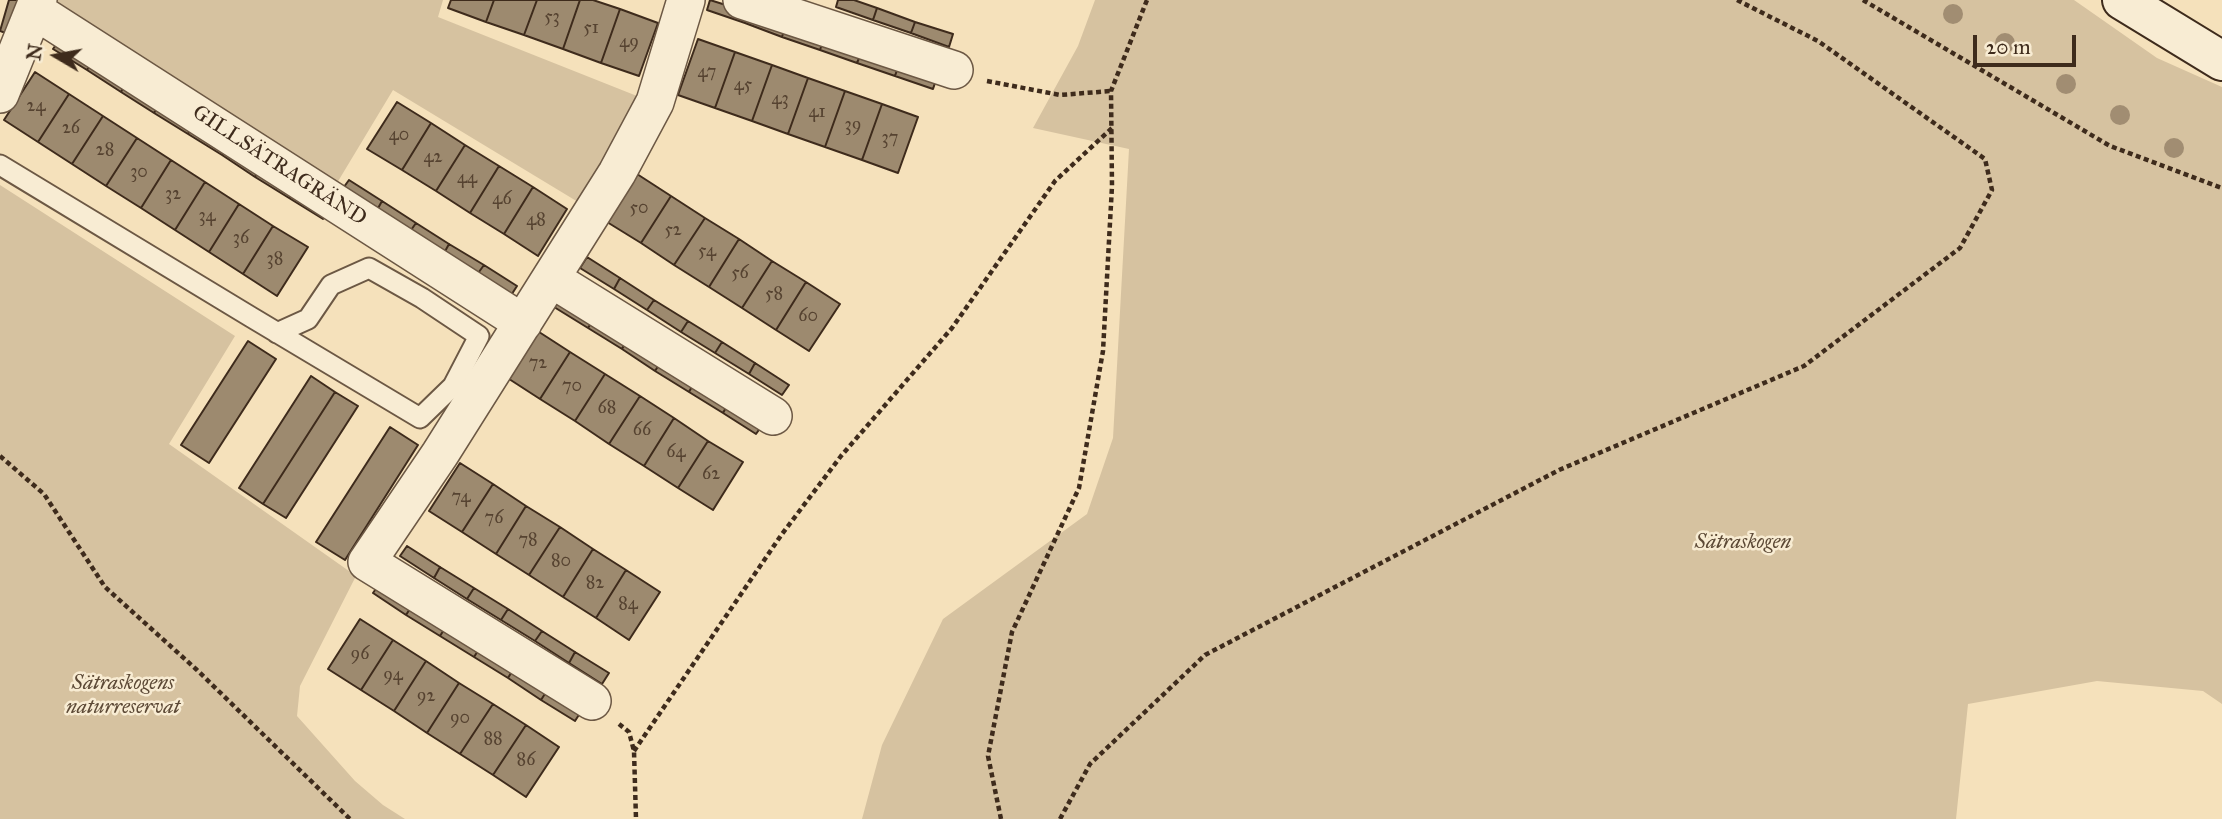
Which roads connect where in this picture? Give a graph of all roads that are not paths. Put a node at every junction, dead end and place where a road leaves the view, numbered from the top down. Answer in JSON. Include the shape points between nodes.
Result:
{"nodes":[{"id":1,"x":686,"y":0,"type":"edge"},
{"id":2,"x":742,"y":0,"type":"edge"},
{"id":3,"x":2122,"y":0,"type":"edge"},
{"id":4,"x":36,"y":5,"type":"edge"},
{"id":5,"x":2222,"y":61,"type":"edge"},
{"id":6,"x":954,"y":70,"type":"road end"},
{"id":7,"x":0,"y":94,"type":"edge"},
{"id":8,"x":0,"y":165,"type":"edge"},
{"id":9,"x":552,"y":279,"type":"junction"},
{"id":10,"x":523,"y":323,"type":"junction"},
{"id":11,"x":277,"y":332,"type":"junction"},
{"id":12,"x":773,"y":416,"type":"dead end"},
{"id":13,"x":592,"y":701,"type":"road end"}],
"edges":[{"from":1,"to":9,"type":"street","via":[[655,102]]},
{"from":2,"to":6,"type":"street"},
{"from":3,"to":5,"type":"main road"},
{"from":4,"to":7,"type":"street","name":"GILLSÄTRAGRÄND"},
{"from":4,"to":10,"type":"street","name":"GILLSÄTRAGRÄND"},
{"from":8,"to":11,"type":"lane"},
{"from":9,"to":10,"type":"street"},
{"from":9,"to":12,"type":"street"},
{"from":10,"to":13,"type":"street","via":[[366,562]]},
{"from":11,"to":11,"type":"lane","via":[[308,319],[331,285],[369,268],[479,337],[453,386],[420,418]]}]}
